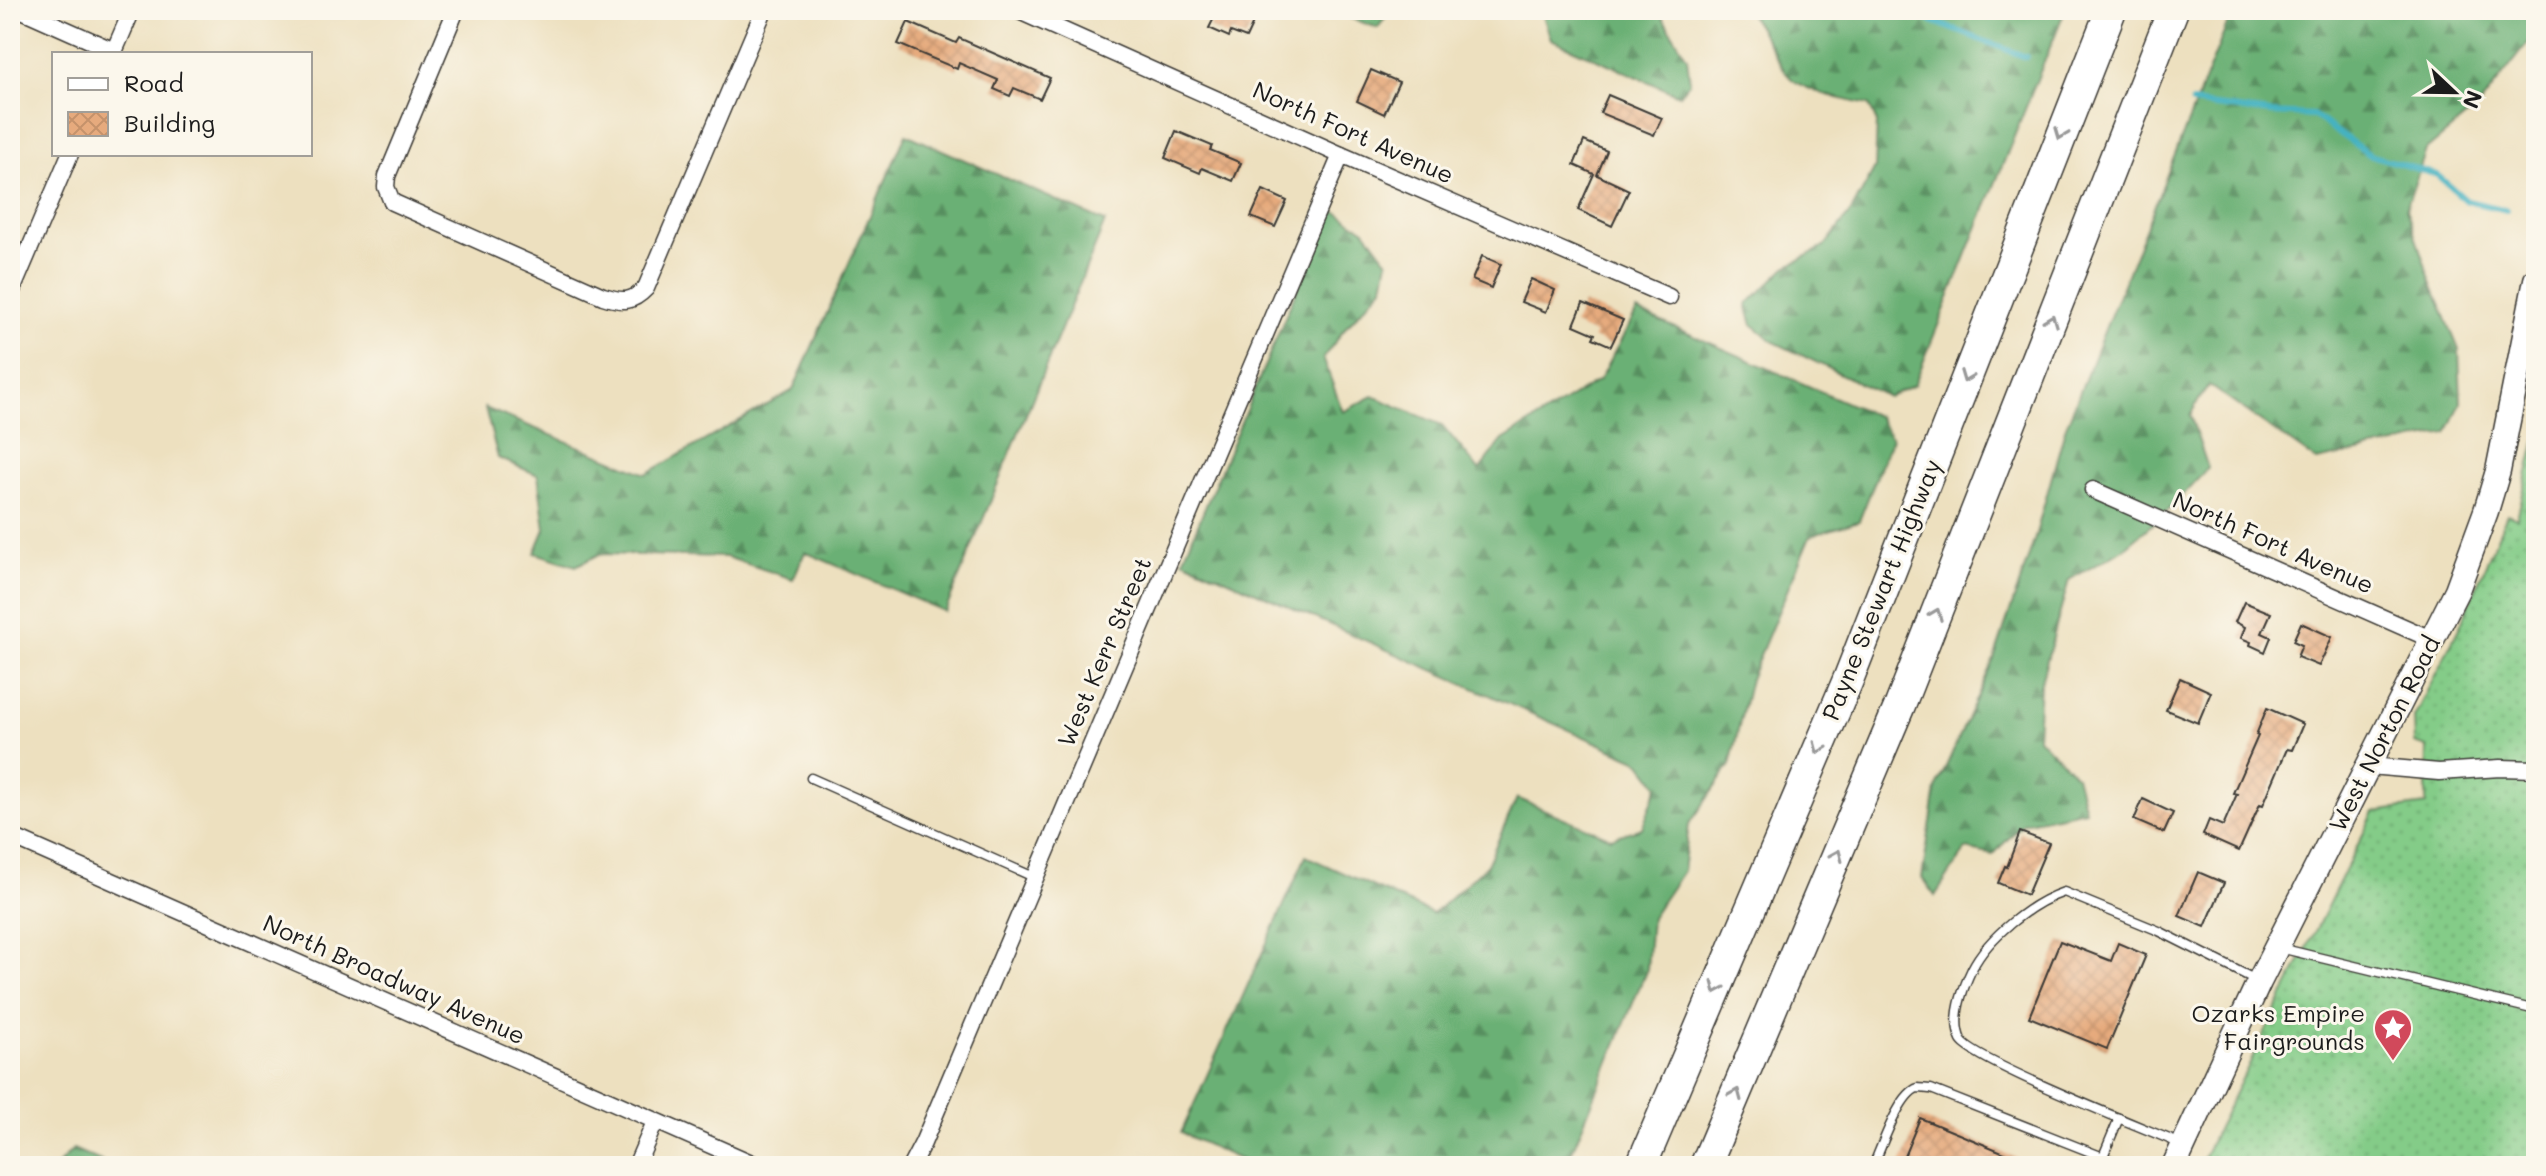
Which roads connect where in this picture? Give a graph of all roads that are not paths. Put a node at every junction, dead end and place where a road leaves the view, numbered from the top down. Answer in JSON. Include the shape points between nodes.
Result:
{"nodes":[{"id":1,"x":22,"y":10,"type":"edge"},
{"id":2,"x":132,"y":10,"type":"edge"},
{"id":3,"x":456,"y":10,"type":"edge"},
{"id":4,"x":764,"y":10,"type":"edge"},
{"id":5,"x":1017,"y":10,"type":"edge"},
{"id":6,"x":2099,"y":10,"type":"edge"},
{"id":7,"x":2111,"y":10,"type":"edge"},
{"id":8,"x":2173,"y":10,"type":"edge"},
{"id":9,"x":2187,"y":10,"type":"edge"},
{"id":10,"x":112,"y":52,"type":"edge"},
{"id":11,"x":114,"y":52,"type":"edge"},
{"id":12,"x":2142,"y":87,"type":"junction"},
{"id":13,"x":2079,"y":89,"type":"junction"},
{"id":14,"x":1341,"y":155,"type":"junction"},
{"id":15,"x":69,"y":156,"type":"edge"},
{"id":16,"x":2536,"y":280,"type":"edge"},
{"id":17,"x":10,"y":295,"type":"edge"},
{"id":18,"x":1669,"y":297,"type":"dead end"},
{"id":19,"x":2093,"y":490,"type":"dead end"},
{"id":20,"x":2433,"y":640,"type":"junction"},
{"id":21,"x":2369,"y":766,"type":"junction"},
{"id":22,"x":2536,"y":769,"type":"edge"},
{"id":23,"x":811,"y":778,"type":"dead end"},
{"id":24,"x":10,"y":836,"type":"edge"},
{"id":25,"x":1036,"y":878,"type":"junction"},
{"id":26,"x":2276,"y":947,"type":"junction"},
{"id":27,"x":2259,"y":982,"type":"junction"},
{"id":28,"x":2536,"y":1010,"type":"edge"},
{"id":29,"x":2119,"y":1118,"type":"junction"},
{"id":30,"x":655,"y":1122,"type":"junction"},
{"id":31,"x":2178,"y":1156,"type":"edge"},
{"id":32,"x":2103,"y":1157,"type":"junction"},
{"id":33,"x":636,"y":1166,"type":"edge"},
{"id":34,"x":758,"y":1166,"type":"edge"},
{"id":35,"x":911,"y":1166,"type":"edge"},
{"id":36,"x":1641,"y":1166,"type":"edge"},
{"id":37,"x":1705,"y":1166,"type":"edge"},
{"id":38,"x":1873,"y":1166,"type":"edge"},
{"id":39,"x":2099,"y":1166,"type":"edge"},
{"id":40,"x":2126,"y":1166,"type":"edge"}],
"edges":[{"from":1,"to":10,"type":"street"},
{"from":2,"to":11,"type":"street"},
{"from":3,"to":4,"type":"street","via":[[387,176],[392,202],[603,296],[630,301],[646,288]]},
{"from":5,"to":14,"type":"street","name":"North Fort Avenue"},
{"from":6,"to":13,"type":"highway"},
{"from":7,"to":13,"type":"highway","name":"Payne Stewart Highway"},
{"from":8,"to":12,"type":"highway"},
{"from":9,"to":12,"type":"highway"},
{"from":37,"to":12,"type":"highway","one_way":true,"via":[[1900,705]]},
{"from":13,"to":36,"type":"highway","name":"Payne Stewart Highway","one_way":true,"via":[[1848,680]]},
{"from":14,"to":18,"type":"street","name":"North Fort Avenue"},
{"from":14,"to":25,"type":"street","name":"West Kerr Street"},
{"from":15,"to":17,"type":"street"},
{"from":16,"to":20,"type":"main road","name":"West Norton Road","via":[[2486,511]]},
{"from":19,"to":20,"type":"street","name":"North Fort Avenue"},
{"from":20,"to":21,"type":"main road","name":"West Norton Road"},
{"from":21,"to":22,"type":"street","via":[[2439,772]]},
{"from":21,"to":26,"type":"main road","name":"West Norton Road"},
{"from":23,"to":25,"type":"lane"},
{"from":24,"to":30,"type":"street","name":"North Broadway Avenue"},
{"from":25,"to":35,"type":"street","name":"West Kerr Street"},
{"from":26,"to":27,"type":"main road","name":"West Norton Road"},
{"from":26,"to":28,"type":"lane"},
{"from":27,"to":29,"type":"lane","via":[[2159,931],[2064,892],[2048,897],[2009,926],[1975,963],[1965,984],[1958,1010],[1961,1041],[2017,1074]]},
{"from":27,"to":31,"type":"main road","name":"West Norton Road"},
{"from":29,"to":31,"type":"lane"},
{"from":29,"to":32,"type":"lane"},
{"from":30,"to":33,"type":"street"},
{"from":30,"to":34,"type":"street","name":"North Broadway Avenue"},
{"from":32,"to":38,"type":"lane","via":[[1918,1088],[1892,1121]]},
{"from":32,"to":39,"type":"lane"},
{"from":32,"to":40,"type":"lane"}]}
